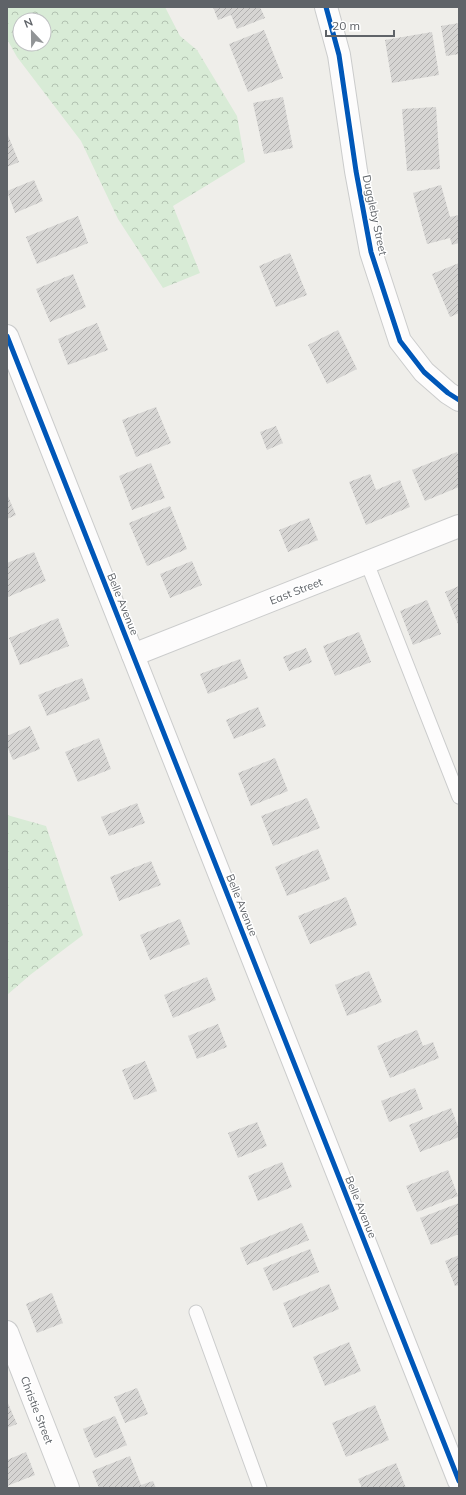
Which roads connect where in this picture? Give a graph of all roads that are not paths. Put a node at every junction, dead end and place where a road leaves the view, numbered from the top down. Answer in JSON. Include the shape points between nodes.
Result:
{"nodes":[{"id":1,"x":326,"y":7,"type":"edge"},
{"id":2,"x":7,"y":336,"type":"edge"},
{"id":3,"x":459,"y":400,"type":"edge"},
{"id":4,"x":459,"y":526,"type":"edge"},
{"id":5,"x":367,"y":563,"type":"junction"},
{"id":6,"x":133,"y":655,"type":"junction"},
{"id":7,"x":459,"y":796,"type":"edge"},
{"id":8,"x":196,"y":1312,"type":"dead end"},
{"id":9,"x":7,"y":1332,"type":"edge"},
{"id":10,"x":459,"y":1482,"type":"edge"},
{"id":11,"x":68,"y":1488,"type":"edge"},
{"id":12,"x":260,"y":1488,"type":"edge"}],
"edges":[{"from":1,"to":3,"type":"street","name":"Duggleby Street","via":[[338,55],[371,252],[400,342],[424,372]]},
{"from":2,"to":6,"type":"street","name":"Belle Avenue"},
{"from":4,"to":5,"type":"street","name":"East Street"},
{"from":5,"to":6,"type":"street","name":"East Street"},
{"from":5,"to":7,"type":"lane"},
{"from":6,"to":10,"type":"street","name":"Belle Avenue"},
{"from":8,"to":12,"type":"lane"},
{"from":9,"to":11,"type":"street","name":"Christie Street"}]}
